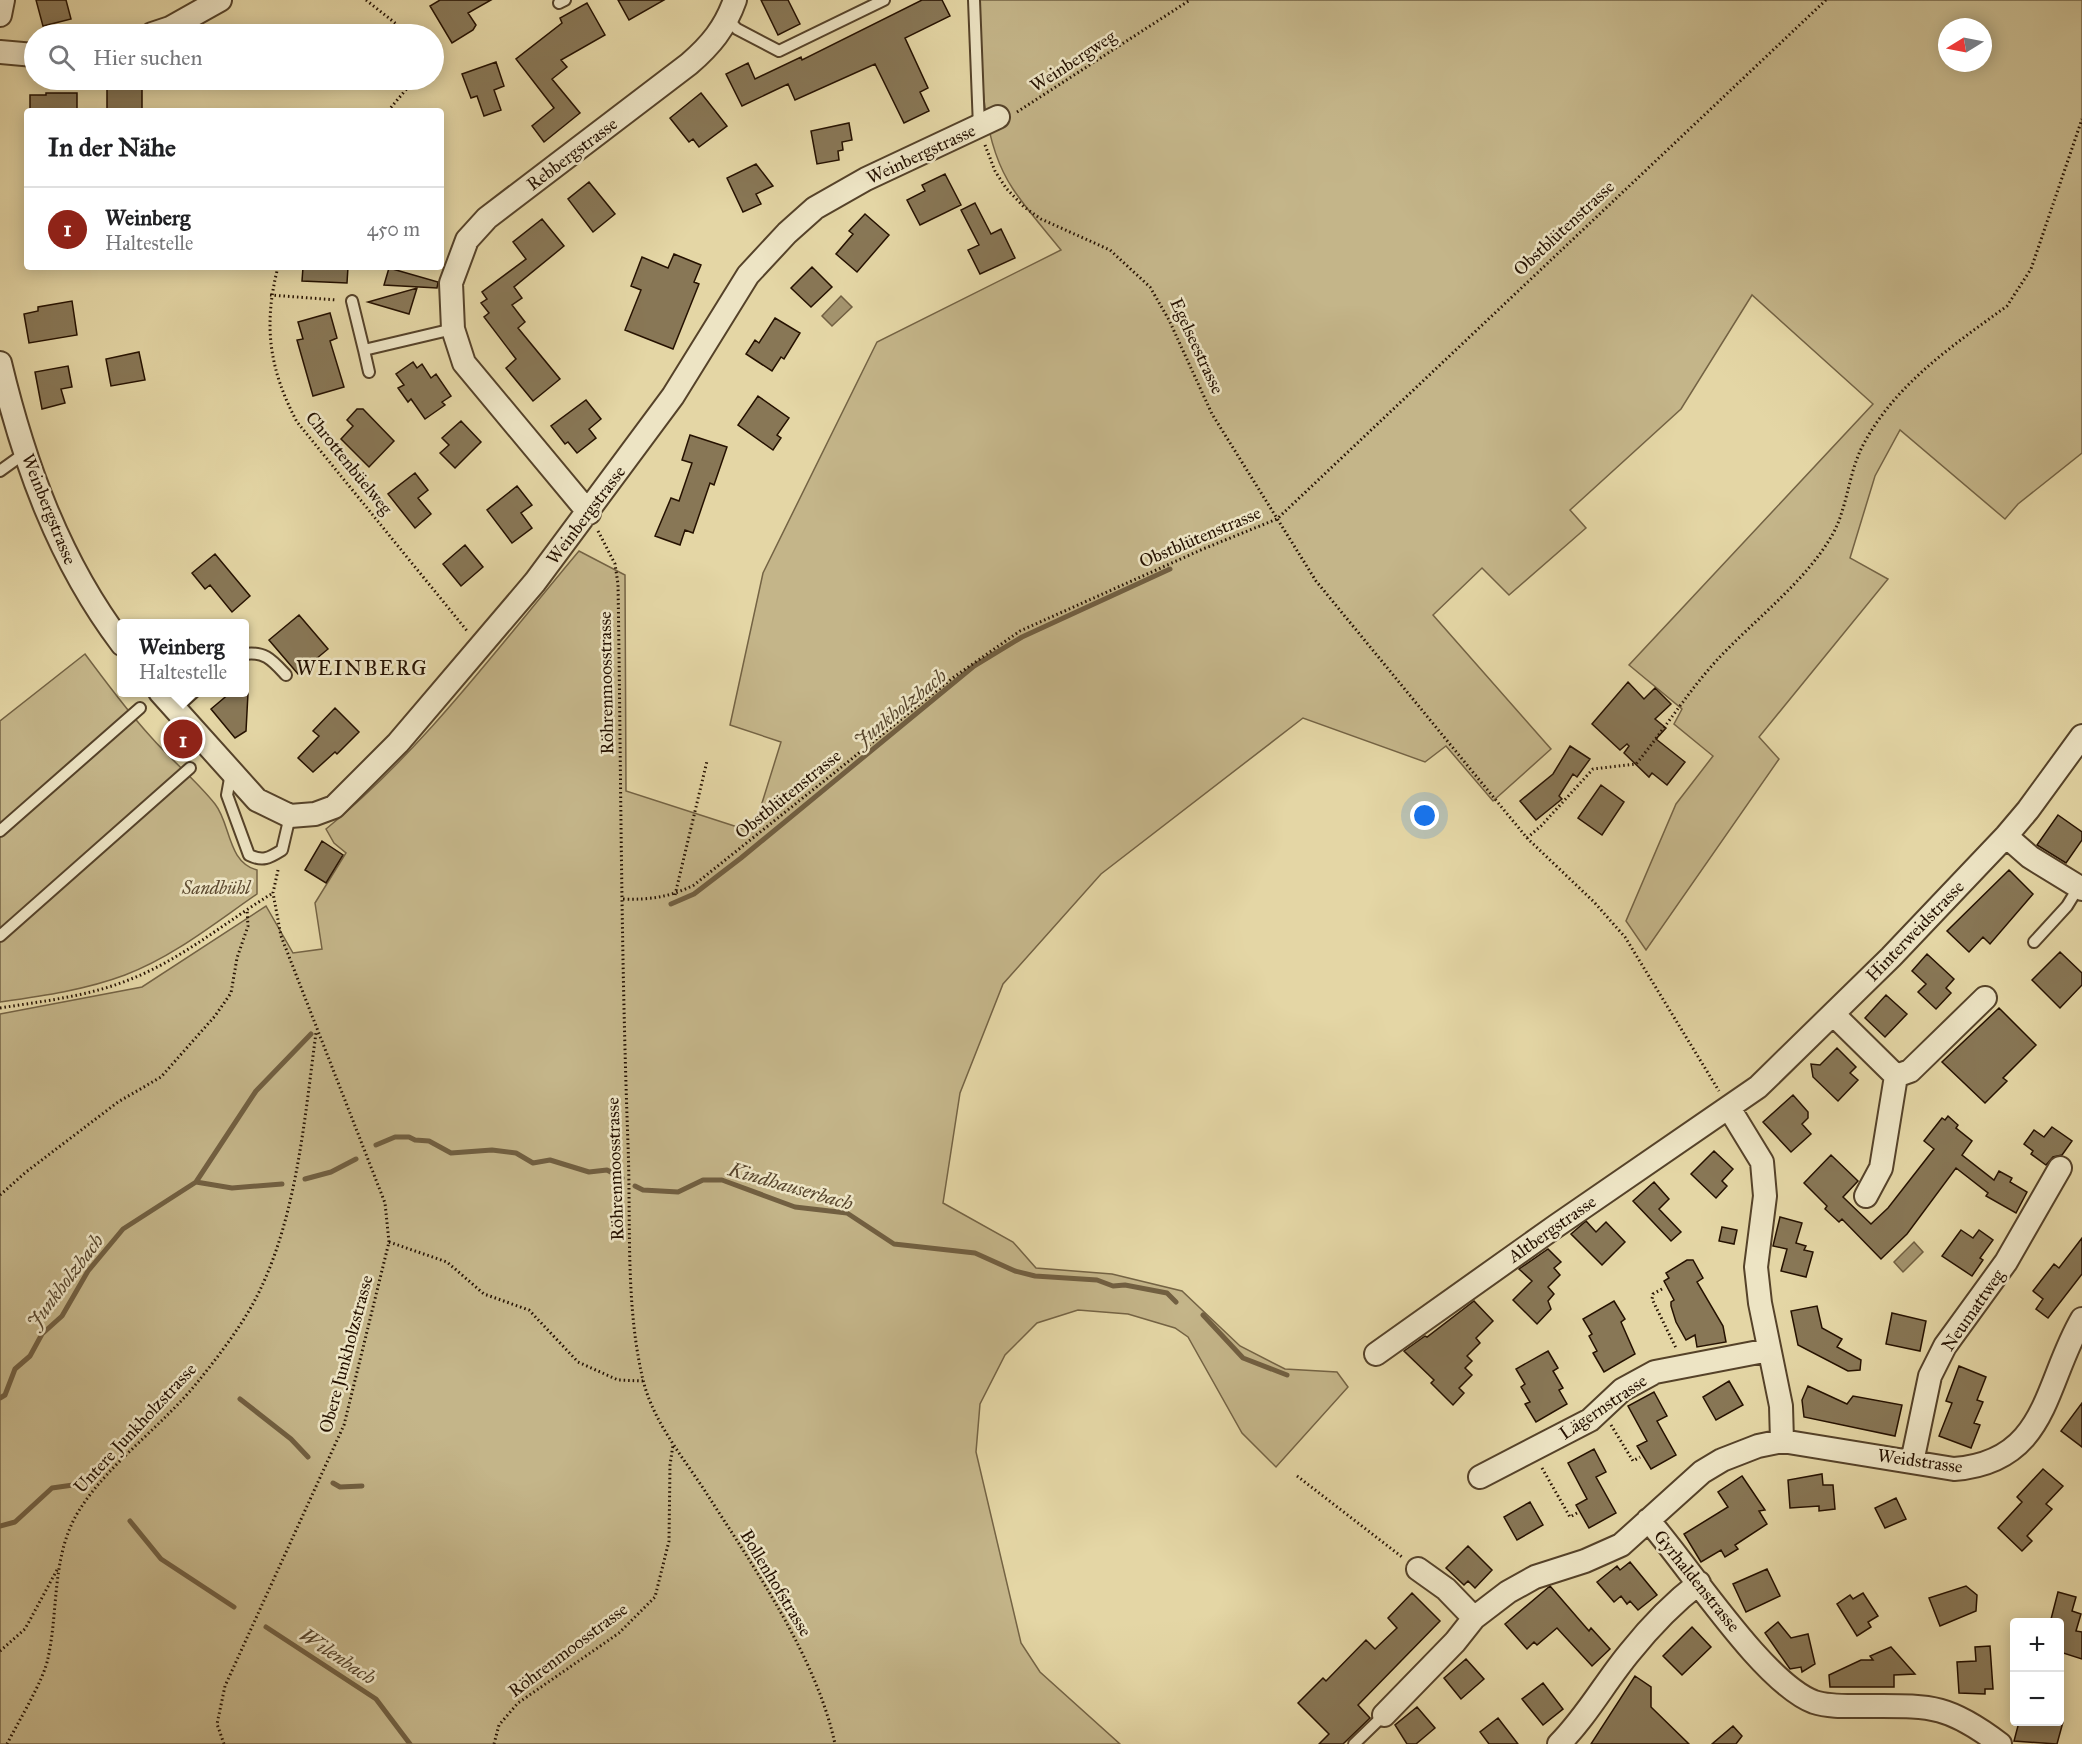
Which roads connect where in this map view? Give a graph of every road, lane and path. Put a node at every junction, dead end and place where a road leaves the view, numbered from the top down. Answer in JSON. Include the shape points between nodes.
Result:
{"nodes":[{"id":1,"x":3,"y":0,"type":"edge"},
{"id":2,"x":220,"y":0,"type":"edge"},
{"id":3,"x":366,"y":0,"type":"edge"},
{"id":4,"x":884,"y":0,"type":"edge"},
{"id":5,"x":974,"y":0,"type":"edge"},
{"id":6,"x":1190,"y":0,"type":"edge"},
{"id":7,"x":1826,"y":0,"type":"edge"},
{"id":8,"x":731,"y":10,"type":"edge"},
{"id":9,"x":0,"y":15,"type":"edge"},
{"id":10,"x":177,"y":24,"type":"edge"},
{"id":11,"x":396,"y":24,"type":"edge"},
{"id":12,"x":0,"y":52,"type":"edge"},
{"id":13,"x":24,"y":54,"type":"edge"},
{"id":14,"x":406,"y":90,"type":"edge"},
{"id":15,"x":391,"y":108,"type":"edge"},
{"id":16,"x":2082,"y":119,"type":"edge"},
{"id":17,"x":989,"y":122,"type":"junction"},
{"id":18,"x":277,"y":270,"type":"edge"},
{"id":19,"x":270,"y":295,"type":"junction"},
{"id":20,"x":352,"y":301,"type":"joint"},
{"id":21,"x":453,"y":329,"type":"junction"},
{"id":22,"x":364,"y":350,"type":"junction"},
{"id":23,"x":0,"y":363,"type":"edge"},
{"id":24,"x":369,"y":372,"type":"dead end"},
{"id":25,"x":25,"y":453,"type":"junction"},
{"id":26,"x":0,"y":471,"type":"edge"},
{"id":27,"x":589,"y":513,"type":"junction"},
{"id":28,"x":1277,"y":519,"type":"junction"},
{"id":29,"x":117,"y":637,"type":"edge"},
{"id":30,"x":482,"y":646,"type":"junction"},
{"id":31,"x":249,"y":653,"type":"edge"},
{"id":32,"x":286,"y":675,"type":"dead end"},
{"id":33,"x":167,"y":701,"type":"edge"},
{"id":34,"x":140,"y":708,"type":"dead end"},
{"id":35,"x":2082,"y":736,"type":"edge"},
{"id":36,"x":707,"y":761,"type":"dead end"},
{"id":37,"x":190,"y":768,"type":"dead end"},
{"id":38,"x":231,"y":773,"type":"junction"},
{"id":39,"x":290,"y":816,"type":"junction"},
{"id":40,"x":0,"y":831,"type":"edge"},
{"id":41,"x":2006,"y":836,"type":"junction"},
{"id":42,"x":1527,"y":838,"type":"junction"},
{"id":43,"x":282,"y":850,"type":"junction"},
{"id":44,"x":2080,"y":889,"type":"edge"},
{"id":45,"x":273,"y":893,"type":"junction"},
{"id":46,"x":675,"y":895,"type":"junction"},
{"id":47,"x":623,"y":899,"type":"junction"},
{"id":48,"x":247,"y":909,"type":"junction"},
{"id":49,"x":0,"y":936,"type":"edge"},
{"id":50,"x":2034,"y":942,"type":"dead end"},
{"id":51,"x":1985,"y":998,"type":"dead end"},
{"id":52,"x":0,"y":1008,"type":"edge"},
{"id":53,"x":1833,"y":1014,"type":"junction"},
{"id":54,"x":317,"y":1031,"type":"junction"},
{"id":55,"x":1896,"y":1076,"type":"junction"},
{"id":56,"x":1729,"y":1108,"type":"junction"},
{"id":57,"x":2060,"y":1168,"type":"dead end"},
{"id":58,"x":0,"y":1195,"type":"edge"},
{"id":59,"x":1866,"y":1196,"type":"dead end"},
{"id":60,"x":389,"y":1242,"type":"junction"},
{"id":61,"x":1662,"y":1289,"type":"dead end"},
{"id":62,"x":2082,"y":1319,"type":"edge"},
{"id":63,"x":1769,"y":1350,"type":"junction"},
{"id":64,"x":1376,"y":1354,"type":"dead end"},
{"id":65,"x":1685,"y":1366,"type":"junction"},
{"id":66,"x":643,"y":1381,"type":"junction"},
{"id":67,"x":1614,"y":1429,"type":"dead end"},
{"id":68,"x":1782,"y":1441,"type":"junction"},
{"id":69,"x":674,"y":1445,"type":"junction"},
{"id":70,"x":1640,"y":1457,"type":"dead end"},
{"id":71,"x":1912,"y":1462,"type":"junction"},
{"id":72,"x":1544,"y":1471,"type":"dead end"},
{"id":73,"x":1298,"y":1476,"type":"dead end"},
{"id":74,"x":1480,"y":1478,"type":"dead end"},
{"id":75,"x":1577,"y":1513,"type":"dead end"},
{"id":76,"x":1648,"y":1520,"type":"junction"},
{"id":77,"x":58,"y":1567,"type":"junction"},
{"id":78,"x":1418,"y":1569,"type":"joint"},
{"id":79,"x":1699,"y":1583,"type":"junction"},
{"id":80,"x":1474,"y":1618,"type":"junction"},
{"id":81,"x":0,"y":1652,"type":"edge"},
{"id":82,"x":1384,"y":1715,"type":"joint"},
{"id":83,"x":8,"y":1744,"type":"edge"},
{"id":84,"x":224,"y":1744,"type":"edge"},
{"id":85,"x":494,"y":1744,"type":"edge"},
{"id":86,"x":835,"y":1744,"type":"edge"},
{"id":87,"x":1354,"y":1744,"type":"edge"},
{"id":88,"x":1559,"y":1744,"type":"edge"},
{"id":89,"x":2000,"y":1744,"type":"edge"}],
"edges":[{"from":1,"to":9,"type":"street"},
{"from":2,"to":10,"type":"street"},
{"from":3,"to":11,"type":"path"},
{"from":4,"to":8,"type":"lane","via":[[779,51],[737,29]]},
{"from":5,"to":17,"type":"lane"},
{"from":6,"to":17,"type":"path","name":"Weinbergweg","via":[[1026,108]]},
{"from":7,"to":28,"type":"path","name":"Obstblütenstrasse"},
{"from":8,"to":21,"type":"street","name":"Rebbergstrasse","via":[[714,42],[689,64],[487,218],[467,240],[451,283]]},
{"from":12,"to":13,"type":"street"},
{"from":14,"to":15,"type":"path"},
{"from":16,"to":42,"type":"path","via":[[2031,270],[2017,294],[2007,306],[1912,378],[1889,405],[1862,448],[1832,536],[1803,574],[1696,682],[1636,764],[1593,769]]},
{"from":17,"to":27,"type":"street","name":"Weinbergstrasse","via":[[866,179],[815,208],[787,233],[748,275],[673,396]]},
{"from":17,"to":28,"type":"path","name":"Egelseestrasse","via":[[995,171],[1024,207],[1041,219],[1110,250],[1150,287],[1212,414]]},
{"from":18,"to":19,"type":"path","name":"Chrottenbüelweg"},
{"from":19,"to":20,"type":"path"},
{"from":19,"to":30,"type":"path","name":"Chrottenbüelweg","via":[[268,318],[274,368],[297,422]]},
{"from":20,"to":22,"type":"lane"},
{"from":21,"to":22,"type":"lane"},
{"from":21,"to":27,"type":"street","name":"Rebbergstrasse","via":[[464,363]]},
{"from":22,"to":24,"type":"lane"},
{"from":23,"to":25,"type":"street","name":"Weinbergstrasse"},
{"from":25,"to":26,"type":"lane"},
{"from":25,"to":29,"type":"street","name":"Weinbergstrasse","via":[[74,571]]},
{"from":27,"to":30,"type":"street","name":"Weinbergstrasse"},
{"from":27,"to":47,"type":"path","name":"Röhrenmoosstrasse","via":[[615,564],[618,584]]},
{"from":28,"to":42,"type":"path","name":"Egelseestrasse","via":[[1316,581]]},
{"from":28,"to":46,"type":"path","name":"Obstblütenstrasse","via":[[1020,631],[954,677],[694,885]]},
{"from":30,"to":39,"type":"street","name":"Weinbergstrasse","via":[[398,743],[334,807],[315,814]]},
{"from":31,"to":32,"type":"lane","via":[[267,655]]},
{"from":33,"to":38,"type":"street"},
{"from":34,"to":40,"type":"lane"},
{"from":35,"to":41,"type":"street","name":"Hinterweidstrasse"},
{"from":36,"to":46,"type":"path"},
{"from":37,"to":49,"type":"lane"},
{"from":38,"to":39,"type":"street","via":[[257,800]]},
{"from":38,"to":43,"type":"lane","via":[[227,795],[249,855],[268,859]]},
{"from":39,"to":43,"type":"lane"},
{"from":41,"to":44,"type":"street","via":[[2030,857]]},
{"from":41,"to":53,"type":"street","name":"Hinterweidstrasse"},
{"from":42,"to":56,"type":"path","name":"Egelseestrasse","via":[[1625,937]]},
{"from":43,"to":45,"type":"path"},
{"from":44,"to":50,"type":"lane"},
{"from":45,"to":48,"type":"path"},
{"from":45,"to":54,"type":"path","name":"Untere Junkholzstrasse","via":[[280,936]]},
{"from":46,"to":47,"type":"path","name":"Obstblütenstrasse","via":[[651,900]]},
{"from":47,"to":66,"type":"path","name":"Röhrenmoosstrasse","via":[[633,1313]]},
{"from":48,"to":52,"type":"path","via":[[134,978],[73,996]]},
{"from":48,"to":58,"type":"path","via":[[248,926],[231,993],[214,1016],[161,1077],[118,1102]]},
{"from":51,"to":55,"type":"street","via":[[1910,1071]]},
{"from":53,"to":55,"type":"street"},
{"from":53,"to":56,"type":"street","name":"Hinterweidstrasse","via":[[1758,1087]]},
{"from":54,"to":60,"type":"path","name":"Obere Junkholzstrasse","via":[[385,1203]]},
{"from":54,"to":77,"type":"path","name":"Untere Junkholzstrasse","via":[[289,1203],[273,1257],[250,1308],[200,1380],[80,1508],[66,1535]]},
{"from":55,"to":59,"type":"street","via":[[1881,1168]]},
{"from":56,"to":63,"type":"street","via":[[1762,1162],[1765,1196],[1755,1267]]},
{"from":56,"to":64,"type":"street","name":"Altbergstrasse"},
{"from":57,"to":71,"type":"street","name":"Neumattweg","via":[[2006,1262],[1945,1346],[1930,1376]]},
{"from":60,"to":66,"type":"path","via":[[447,1262],[484,1294],[529,1310],[578,1362],[618,1380]]},
{"from":60,"to":84,"type":"path","name":"Obere Junkholzstrasse","via":[[344,1425],[225,1686],[217,1724]]},
{"from":61,"to":65,"type":"path","via":[[1652,1299]]},
{"from":62,"to":71,"type":"street","name":"Weidstrasse","via":[[2034,1427],[2018,1447],[1976,1468],[1954,1469]]},
{"from":63,"to":65,"type":"street","name":"Lägernstrasse"},
{"from":63,"to":68,"type":"street","via":[[1781,1406]]},
{"from":65,"to":74,"type":"street","name":"Lägernstrasse","via":[[1655,1372],[1636,1382],[1590,1420]]},
{"from":66,"to":69,"type":"path","name":"Röhrenmoosstrasse"},
{"from":67,"to":70,"type":"path","via":[[1633,1461]]},
{"from":68,"to":71,"type":"street","name":"Weidstrasse"},
{"from":68,"to":76,"type":"street","name":"Gyrhaldenstrasse","via":[[1722,1460],[1702,1472]]},
{"from":69,"to":85,"type":"path","name":"Röhrenmoosstrasse","via":[[669,1541],[655,1597],[620,1632],[518,1703],[499,1725]]},
{"from":69,"to":86,"type":"path","name":"Bollenhofstrasse","via":[[760,1578],[803,1655]]},
{"from":72,"to":75,"type":"path","via":[[1570,1517]]},
{"from":73,"to":78,"type":"path"},
{"from":76,"to":79,"type":"street","name":"Gyrhaldenstrasse"},
{"from":76,"to":80,"type":"street","via":[[1611,1551],[1535,1577]]},
{"from":77,"to":81,"type":"path","via":[[25,1629]]},
{"from":77,"to":83,"type":"path","name":"Untere Junkholzstrasse","via":[[48,1660]]},
{"from":78,"to":80,"type":"street","via":[[1446,1589]]},
{"from":79,"to":88,"type":"street","via":[[1677,1600],[1629,1652],[1583,1718]]},
{"from":79,"to":89,"type":"street","name":"Gyrhaldenstrasse","via":[[1762,1661],[1802,1697],[1842,1706],[1938,1709],[1972,1723]]},
{"from":80,"to":82,"type":"street"},
{"from":82,"to":87,"type":"lane"}]}
